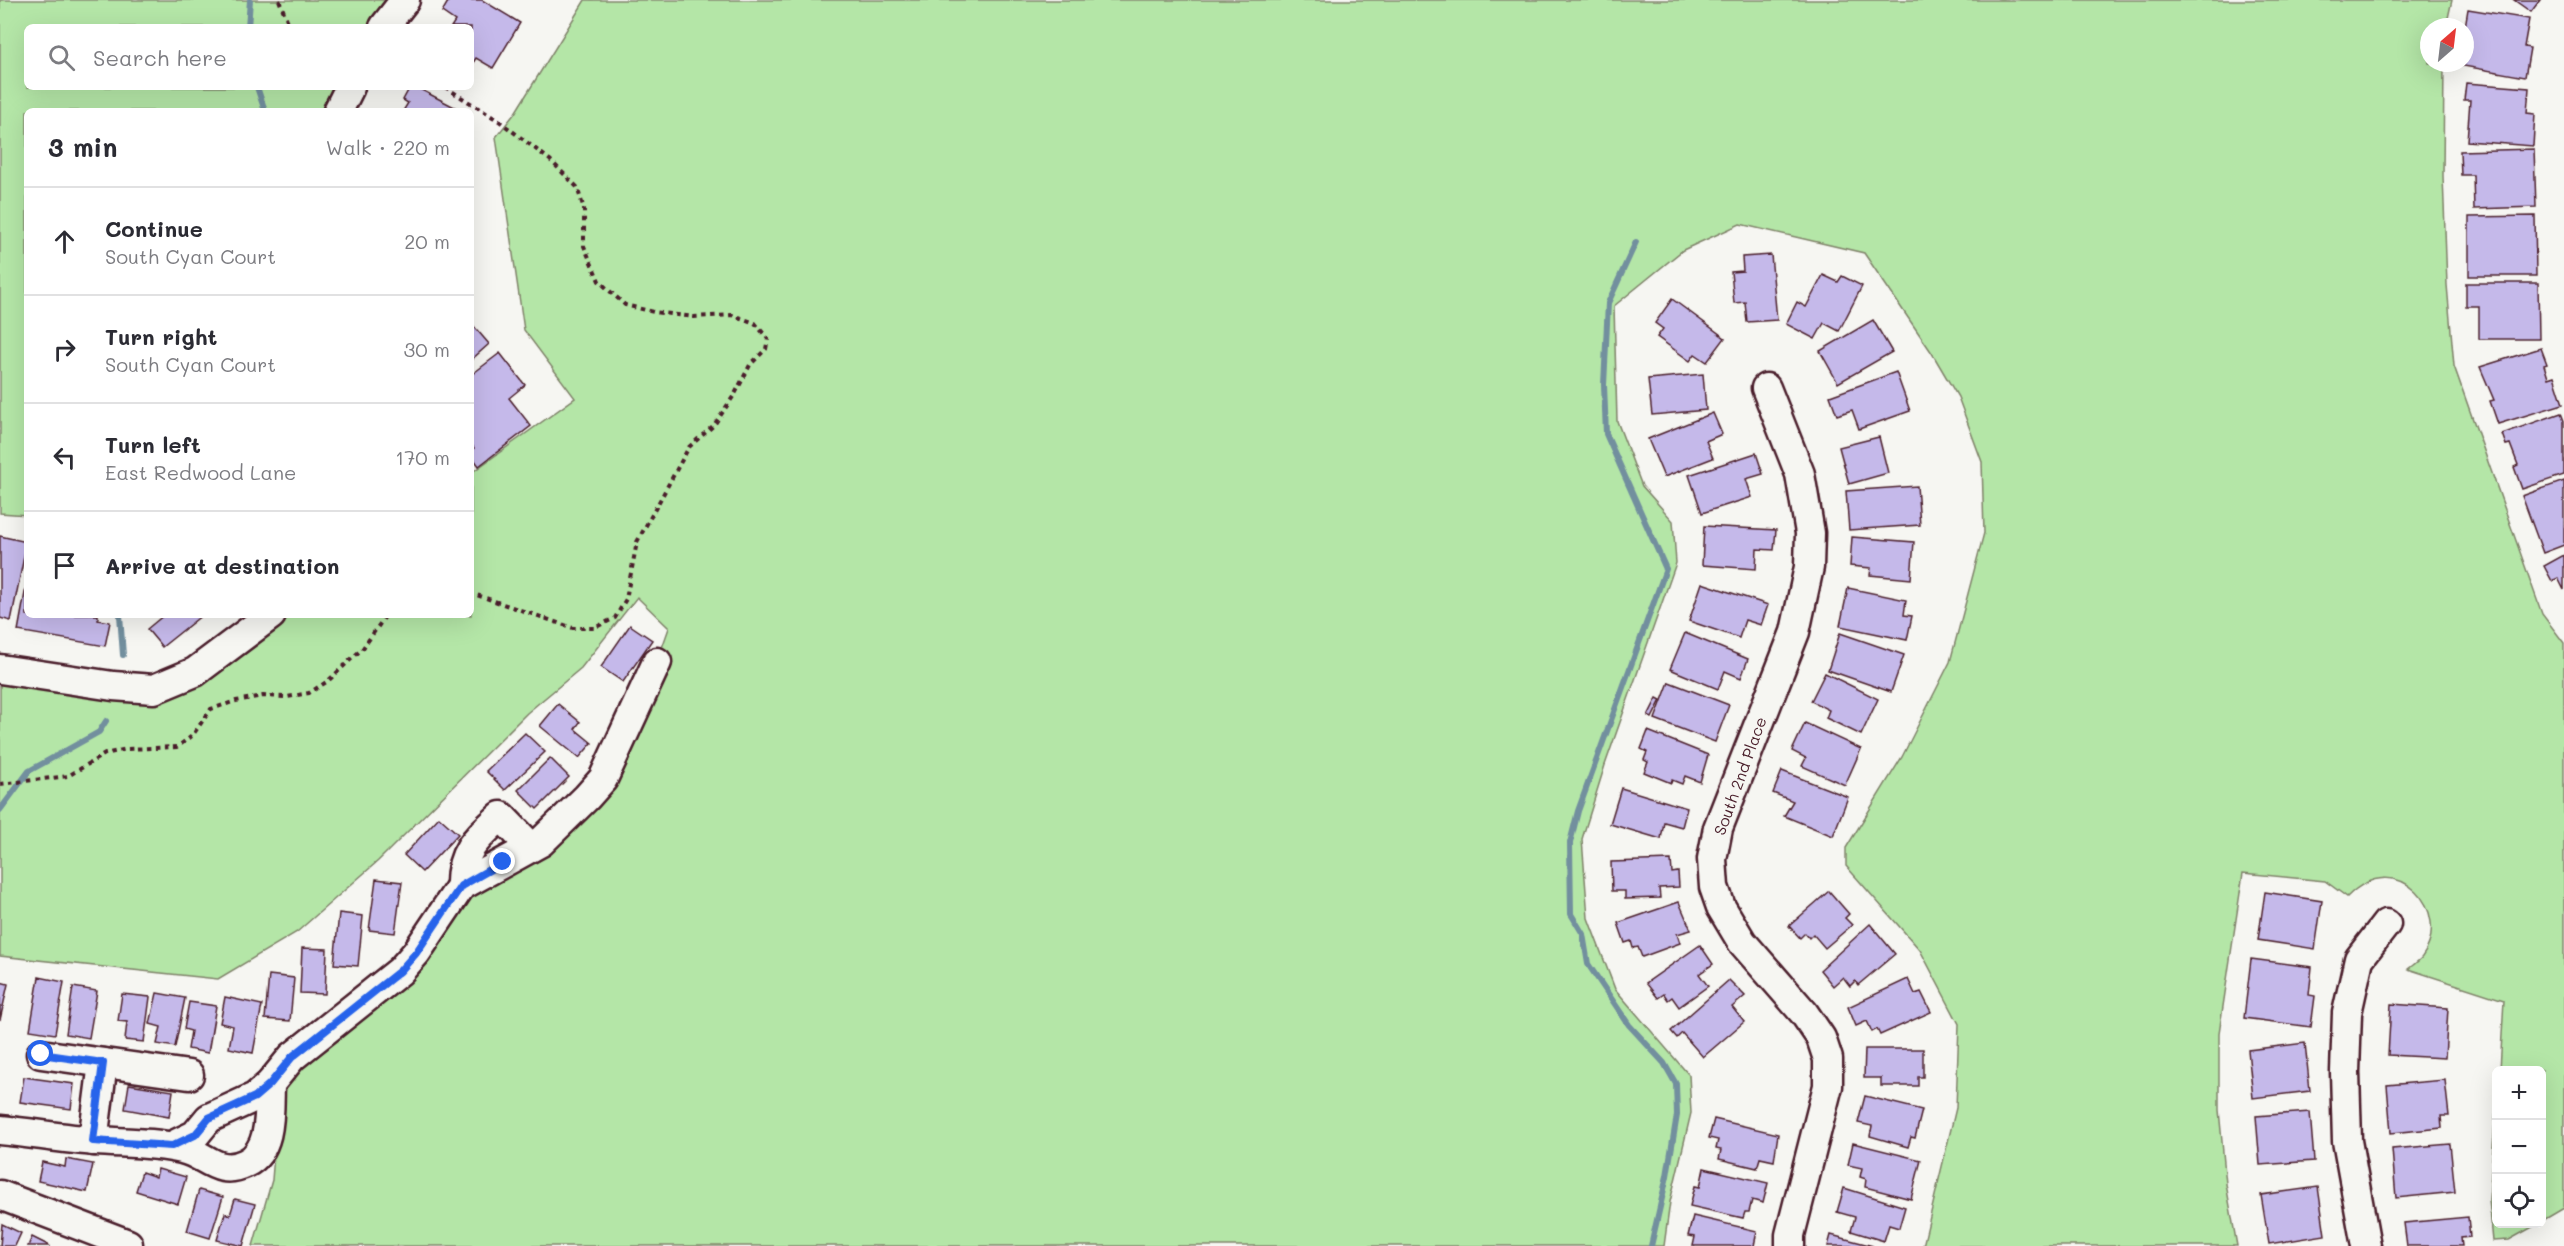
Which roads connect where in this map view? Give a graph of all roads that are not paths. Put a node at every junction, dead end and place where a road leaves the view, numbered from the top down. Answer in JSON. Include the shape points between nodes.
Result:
{"nodes":[{"id":1,"x":405,"y":0,"type":"edge"},
{"id":2,"x":386,"y":24,"type":"edge"},
{"id":3,"x":348,"y":90,"type":"edge"},
{"id":4,"x":340,"y":108,"type":"edge"},
{"id":5,"x":1766,"y":388,"type":"dead end"},
{"id":6,"x":267,"y":618,"type":"edge"},
{"id":7,"x":657,"y":662,"type":"dead end"},
{"id":8,"x":0,"y":669,"type":"edge"},
{"id":9,"x":531,"y":847,"type":"junction"},
{"id":10,"x":461,"y":886,"type":"junction"},
{"id":11,"x":2386,"y":924,"type":"dead end"},
{"id":12,"x":41,"y":1054,"type":"dead end"},
{"id":13,"x":103,"y":1063,"type":"junction"},
{"id":14,"x":189,"y":1075,"type":"dead end"},
{"id":15,"x":270,"y":1084,"type":"junction"},
{"id":16,"x":0,"y":1130,"type":"edge"},
{"id":17,"x":93,"y":1141,"type":"junction"},
{"id":18,"x":172,"y":1146,"type":"junction"},
{"id":19,"x":0,"y":1195,"type":"edge"},
{"id":20,"x":128,"y":1244,"type":"dead end"},
{"id":21,"x":1790,"y":1246,"type":"edge"},
{"id":22,"x":2366,"y":1246,"type":"edge"}],
"edges":[{"from":1,"to":2,"type":"street"},
{"from":3,"to":4,"type":"street"},
{"from":5,"to":21,"type":"street","name":"South 2nd Place","via":[[1800,474],[1809,532],[1809,567],[1795,632],[1718,828],[1712,859],[1714,887],[1721,907],[1742,942],[1804,1013],[1821,1038],[1828,1059],[1828,1086]]},
{"from":6,"to":8,"type":"street","via":[[195,672],[154,689]]},
{"from":7,"to":9,"type":"street","via":[[603,779],[541,842]]},
{"from":9,"to":10,"type":"street"},
{"from":9,"to":10,"type":"street","via":[[501,816],[472,842],[460,868]]},
{"from":10,"to":15,"type":"street","via":[[400,971],[292,1057]]},
{"from":11,"to":22,"type":"street","via":[[2359,959],[2348,1013],[2347,1142]]},
{"from":12,"to":13,"type":"street"},
{"from":13,"to":14,"type":"street"},
{"from":13,"to":17,"type":"street"},
{"from":15,"to":18,"type":"street","via":[[255,1097],[209,1118],[195,1135]]},
{"from":15,"to":18,"type":"street","via":[[269,1122],[261,1148],[248,1162],[233,1168],[210,1164],[191,1151]]},
{"from":16,"to":17,"type":"street"},
{"from":17,"to":18,"type":"street"},
{"from":19,"to":20,"type":"street"}]}
